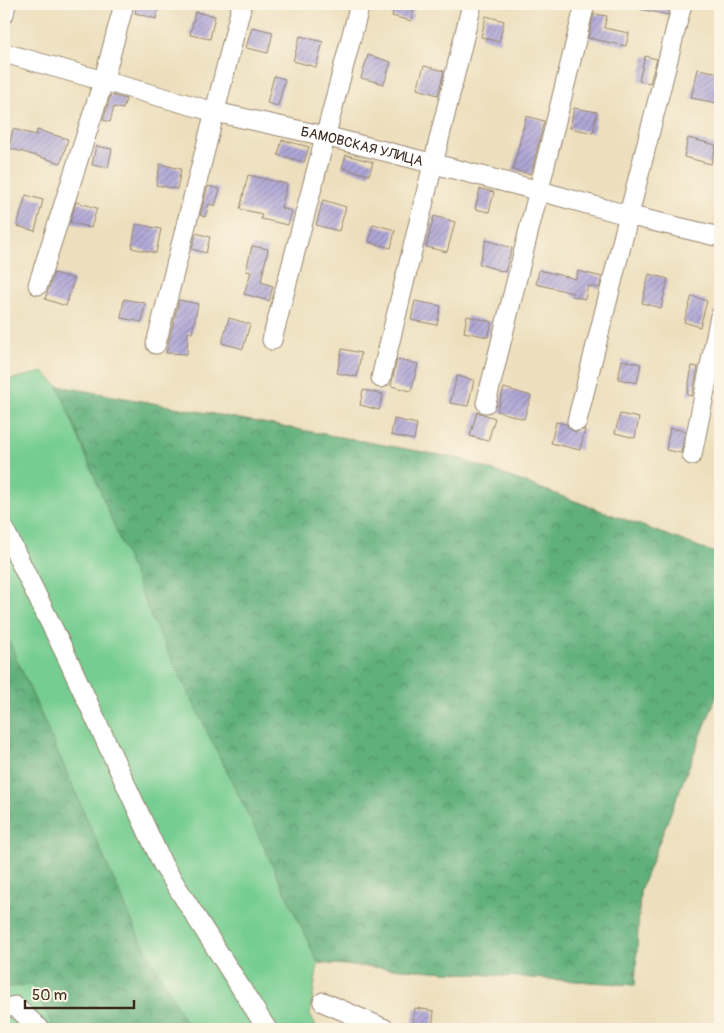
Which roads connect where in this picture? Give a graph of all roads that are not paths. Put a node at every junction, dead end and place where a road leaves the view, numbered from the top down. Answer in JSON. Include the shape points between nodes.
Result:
{"nodes":[{"id":1,"x":6,"y":4,"type":"edge"},
{"id":2,"x":124,"y":4,"type":"edge"},
{"id":3,"x":242,"y":4,"type":"edge"},
{"id":4,"x":360,"y":4,"type":"edge"},
{"id":5,"x":472,"y":4,"type":"edge"},
{"id":6,"x":585,"y":4,"type":"edge"},
{"id":7,"x":682,"y":4,"type":"edge"},
{"id":8,"x":4,"y":14,"type":"edge"},
{"id":9,"x":4,"y":53,"type":"edge"},
{"id":10,"x":104,"y":79,"type":"junction"},
{"id":11,"x":215,"y":112,"type":"junction"},
{"id":12,"x":325,"y":136,"type":"junction"},
{"id":13,"x":431,"y":163,"type":"junction"},
{"id":14,"x":540,"y":190,"type":"junction"},
{"id":15,"x":627,"y":215,"type":"junction"},
{"id":16,"x":720,"y":237,"type":"edge"},
{"id":17,"x":38,"y":285,"type":"dead end"},
{"id":18,"x":720,"y":316,"type":"edge"},
{"id":19,"x":272,"y":340,"type":"dead end"},
{"id":20,"x":156,"y":344,"type":"dead end"},
{"id":21,"x":381,"y":378,"type":"dead end"},
{"id":22,"x":486,"y":403,"type":"dead end"},
{"id":23,"x":577,"y":421,"type":"dead end"},
{"id":24,"x":692,"y":455,"type":"dead end"},
{"id":25,"x":4,"y":529,"type":"edge"},
{"id":26,"x":324,"y":1002,"type":"dead end"},
{"id":27,"x":4,"y":1008,"type":"edge"},
{"id":28,"x":40,"y":1029,"type":"edge"},
{"id":29,"x":267,"y":1029,"type":"edge"},
{"id":30,"x":385,"y":1029,"type":"edge"}],
"edges":[{"from":1,"to":8,"type":"street"},
{"from":2,"to":10,"type":"street"},
{"from":3,"to":11,"type":"street"},
{"from":4,"to":12,"type":"street"},
{"from":5,"to":13,"type":"street"},
{"from":6,"to":14,"type":"street"},
{"from":7,"to":15,"type":"street"},
{"from":9,"to":10,"type":"street","name":"БАМОВСКАЯ УЛИЦА"},
{"from":10,"to":11,"type":"street","name":"БАМОВСКАЯ УЛИЦА"},
{"from":10,"to":17,"type":"street"},
{"from":11,"to":12,"type":"street","name":"БАМОВСКАЯ УЛИЦА"},
{"from":11,"to":20,"type":"street"},
{"from":12,"to":13,"type":"street","name":"БАМОВСКАЯ УЛИЦА"},
{"from":12,"to":19,"type":"street"},
{"from":13,"to":14,"type":"street","name":"БАМОВСКАЯ УЛИЦА"},
{"from":13,"to":21,"type":"street"},
{"from":14,"to":15,"type":"street","name":"БАМОВСКАЯ УЛИЦА"},
{"from":14,"to":22,"type":"street"},
{"from":15,"to":16,"type":"street","name":"БАМОВСКАЯ УЛИЦА"},
{"from":15,"to":23,"type":"street"},
{"from":18,"to":24,"type":"street"},
{"from":25,"to":29,"type":"street","via":[[163,865]]},
{"from":26,"to":30,"type":"street"},
{"from":27,"to":28,"type":"street","via":[[15,1006]]}]}
